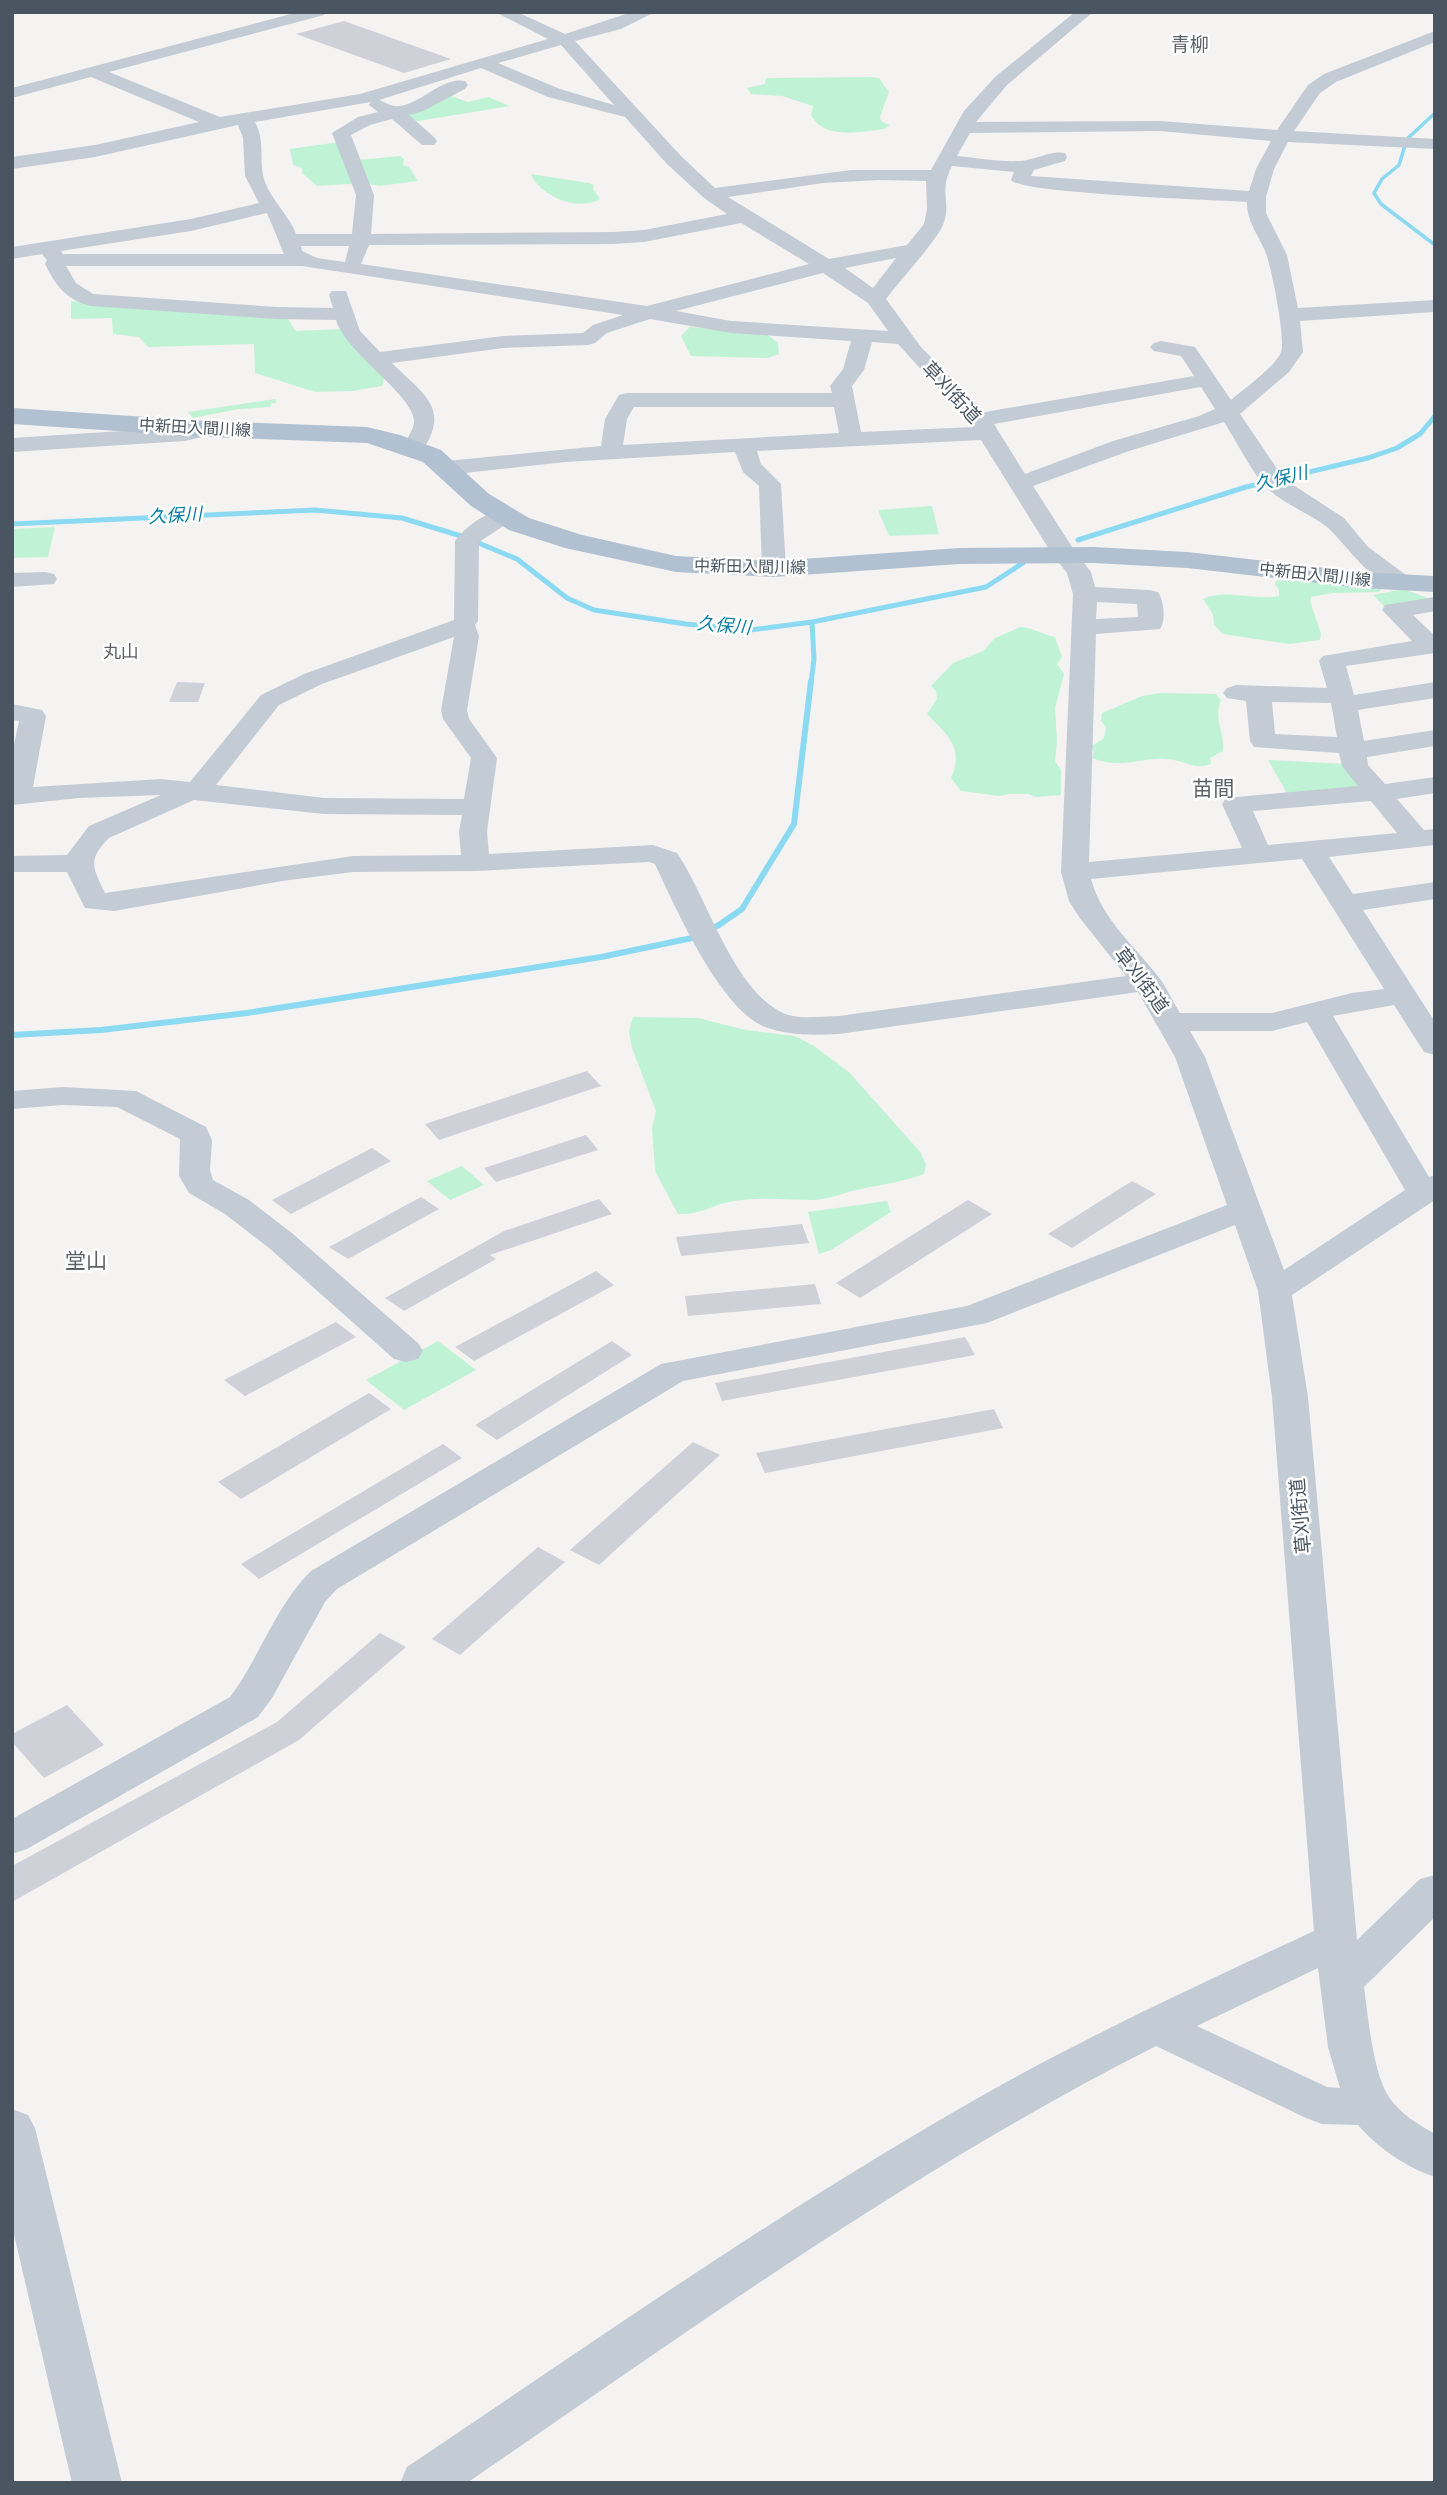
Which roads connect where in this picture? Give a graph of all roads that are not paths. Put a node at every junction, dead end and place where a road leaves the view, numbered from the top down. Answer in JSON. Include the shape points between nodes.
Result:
{"nodes":[{"id":1,"x":318,"y":12,"type":"edge"},
{"id":2,"x":503,"y":12,"type":"edge"},
{"id":3,"x":647,"y":12,"type":"edge"},
{"id":4,"x":1085,"y":12,"type":"edge"},
{"id":5,"x":1435,"y":36,"type":"edge"},
{"id":6,"x":565,"y":40,"type":"junction"},
{"id":7,"x":487,"y":65,"type":"junction"},
{"id":8,"x":93,"y":72,"type":"junction"},
{"id":9,"x":12,"y":93,"type":"edge"},
{"id":10,"x":363,"y":99,"type":"junction"},
{"id":11,"x":629,"y":111,"type":"junction"},
{"id":12,"x":394,"y":113,"type":"junction"},
{"id":13,"x":242,"y":119,"type":"junction"},
{"id":14,"x":218,"y":123,"type":"junction"},
{"id":15,"x":962,"y":128,"type":"junction"},
{"id":16,"x":1282,"y":136,"type":"junction"},
{"id":17,"x":428,"y":141,"type":"dead end"},
{"id":18,"x":1435,"y":144,"type":"edge"},
{"id":19,"x":1058,"y":157,"type":"dead end"},
{"id":20,"x":12,"y":163,"type":"edge"},
{"id":21,"x":1026,"y":167,"type":"junction"},
{"id":22,"x":940,"y":168,"type":"junction"},
{"id":23,"x":711,"y":194,"type":"junction"},
{"id":24,"x":1257,"y":197,"type":"junction"},
{"id":25,"x":271,"y":206,"type":"junction"},
{"id":26,"x":743,"y":217,"type":"junction"},
{"id":27,"x":290,"y":240,"type":"junction"},
{"id":28,"x":361,"y":240,"type":"junction"},
{"id":29,"x":915,"y":248,"type":"junction"},
{"id":30,"x":12,"y":253,"type":"edge"},
{"id":31,"x":52,"y":254,"type":"junction"},
{"id":32,"x":306,"y":260,"type":"junction"},
{"id":33,"x":327,"y":266,"type":"junction"},
{"id":34,"x":826,"y":266,"type":"junction"},
{"id":35,"x":351,"y":268,"type":"junction"},
{"id":36,"x":875,"y":299,"type":"junction"},
{"id":37,"x":1435,"y":306,"type":"edge"},
{"id":38,"x":648,"y":313,"type":"junction"},
{"id":39,"x":345,"y":314,"type":"junction"},
{"id":40,"x":1291,"y":315,"type":"junction"},
{"id":41,"x":863,"y":337,"type":"junction"},
{"id":42,"x":903,"y":338,"type":"junction"},
{"id":43,"x":1161,"y":348,"type":"dead end"},
{"id":44,"x":376,"y":359,"type":"junction"},
{"id":45,"x":1205,"y":380,"type":"junction"},
{"id":46,"x":844,"y":400,"type":"junction"},
{"id":47,"x":1227,"y":412,"type":"junction"},
{"id":48,"x":12,"y":416,"type":"edge"},
{"id":49,"x":984,"y":427,"type":"junction"},
{"id":50,"x":207,"y":429,"type":"junction"},
{"id":51,"x":851,"y":439,"type":"junction"},
{"id":52,"x":12,"y":445,"type":"edge"},
{"id":53,"x":744,"y":445,"type":"junction"},
{"id":54,"x":413,"y":448,"type":"junction"},
{"id":55,"x":611,"y":452,"type":"junction"},
{"id":56,"x":447,"y":468,"type":"junction"},
{"id":57,"x":1018,"y":483,"type":"junction"},
{"id":58,"x":503,"y":516,"type":"junction"},
{"id":59,"x":1064,"y":554,"type":"junction"},
{"id":60,"x":774,"y":569,"type":"junction"},
{"id":61,"x":45,"y":579,"type":"dead end"},
{"id":62,"x":12,"y":580,"type":"edge"},
{"id":63,"x":1421,"y":586,"type":"edge"},
{"id":64,"x":1085,"y":594,"type":"junction"},
{"id":65,"x":1435,"y":604,"type":"edge"},
{"id":66,"x":463,"y":625,"type":"junction"},
{"id":67,"x":1084,"y":626,"type":"junction"},
{"id":68,"x":1433,"y":646,"type":"edge"},
{"id":69,"x":1435,"y":690,"type":"edge"},
{"id":70,"x":1343,"y":700,"type":"junction"},
{"id":71,"x":12,"y":712,"type":"edge"},
{"id":72,"x":1435,"y":738,"type":"edge"},
{"id":73,"x":1352,"y":748,"type":"junction"},
{"id":74,"x":1435,"y":786,"type":"edge"},
{"id":75,"x":192,"y":791,"type":"junction"},
{"id":76,"x":1376,"y":793,"type":"junction"},
{"id":77,"x":15,"y":797,"type":"edge"},
{"id":78,"x":477,"y":807,"type":"junction"},
{"id":79,"x":1426,"y":838,"type":"edge"},
{"id":80,"x":1311,"y":851,"type":"junction"},
{"id":81,"x":1258,"y":853,"type":"junction"},
{"id":82,"x":77,"y":863,"type":"junction"},
{"id":83,"x":476,"y":863,"type":"junction"},
{"id":84,"x":12,"y":864,"type":"edge"},
{"id":85,"x":1075,"y":872,"type":"junction"},
{"id":86,"x":1433,"y":894,"type":"edge"},
{"id":87,"x":1345,"y":904,"type":"junction"},
{"id":88,"x":1147,"y":982,"type":"junction"},
{"id":89,"x":1402,"y":995,"type":"junction"},
{"id":90,"x":1315,"y":1012,"type":"junction"},
{"id":91,"x":1172,"y":1022,"type":"junction"},
{"id":92,"x":1435,"y":1046,"type":"edge"},
{"id":93,"x":12,"y":1100,"type":"edge"},
{"id":94,"x":1429,"y":1189,"type":"edge"},
{"id":95,"x":1247,"y":1209,"type":"junction"},
{"id":96,"x":1275,"y":1292,"type":"junction"},
{"id":97,"x":406,"y":1351,"type":"dead end"},
{"id":98,"x":12,"y":1838,"type":"edge"},
{"id":99,"x":1435,"y":1891,"type":"edge"},
{"id":100,"x":1339,"y":1961,"type":"junction"},
{"id":101,"x":1154,"y":2025,"type":"junction"},
{"id":102,"x":1368,"y":2105,"type":"junction"},
{"id":103,"x":12,"y":2127,"type":"edge"},
{"id":104,"x":1435,"y":2158,"type":"edge"},
{"id":105,"x":97,"y":2483,"type":"edge"},
{"id":106,"x":425,"y":2483,"type":"edge"}],
"edges":[{"from":1,"to":8,"type":"street"},
{"from":2,"to":6,"type":"street","name":"草刈街道"},
{"from":3,"to":6,"type":"street"},
{"from":4,"to":15,"type":"street","via":[[1001,80]]},
{"from":5,"to":16,"type":"street","via":[[1321,84]]},
{"from":6,"to":7,"type":"street"},
{"from":6,"to":11,"type":"street","name":"草刈街道"},
{"from":7,"to":10,"type":"street"},
{"from":7,"to":11,"type":"street","via":[[577,99]]},
{"from":7,"to":12,"type":"street","via":[[441,96]]},
{"from":8,"to":9,"type":"street"},
{"from":8,"to":14,"type":"street"},
{"from":10,"to":12,"type":"street"},
{"from":10,"to":13,"type":"street"},
{"from":11,"to":23,"type":"street","name":"草刈街道"},
{"from":12,"to":17,"type":"street"},
{"from":12,"to":28,"type":"street","via":[[341,133],[365,195]]},
{"from":13,"to":14,"type":"street"},
{"from":13,"to":25,"type":"street","via":[[253,142],[254,176]]},
{"from":14,"to":20,"type":"street","via":[[95,151]]},
{"from":15,"to":16,"type":"street","via":[[1149,125]]},
{"from":15,"to":22,"type":"street"},
{"from":16,"to":18,"type":"street"},
{"from":16,"to":24,"type":"street","via":[[1261,177]]},
{"from":19,"to":21,"type":"street"},
{"from":21,"to":22,"type":"street"},
{"from":21,"to":24,"type":"street","via":[[1020,180]]},
{"from":22,"to":23,"type":"street","via":[[861,173]]},
{"from":22,"to":29,"type":"street","via":[[934,187],[937,209],[933,225]]},
{"from":23,"to":26,"type":"street","name":"草刈街道"},
{"from":24,"to":40,"type":"street","via":[[1256,213],[1277,255]]},
{"from":25,"to":27,"type":"street"},
{"from":25,"to":31,"type":"street"},
{"from":26,"to":28,"type":"street","via":[[632,237]]},
{"from":26,"to":34,"type":"street","name":"草刈街道"},
{"from":27,"to":28,"type":"street"},
{"from":27,"to":32,"type":"street","via":[[294,254]]},
{"from":28,"to":35,"type":"street"},
{"from":29,"to":34,"type":"street"},
{"from":29,"to":36,"type":"street"},
{"from":30,"to":31,"type":"street"},
{"from":31,"to":32,"type":"street"},
{"from":31,"to":39,"type":"street","via":[[72,292],[91,300]]},
{"from":32,"to":33,"type":"street"},
{"from":33,"to":35,"type":"street"},
{"from":33,"to":39,"type":"street"},
{"from":34,"to":36,"type":"street","name":"草刈街道"},
{"from":34,"to":38,"type":"street"},
{"from":35,"to":38,"type":"street"},
{"from":36,"to":42,"type":"street","name":"草刈街道"},
{"from":37,"to":40,"type":"street"},
{"from":38,"to":41,"type":"street","via":[[731,327]]},
{"from":38,"to":44,"type":"street","via":[[588,339],[503,342]]},
{"from":39,"to":44,"type":"street","via":[[355,339]]},
{"from":40,"to":47,"type":"street","via":[[1292,352],[1281,367]]},
{"from":41,"to":42,"type":"street"},
{"from":41,"to":46,"type":"street","via":[[841,386]]},
{"from":42,"to":49,"type":"street","name":"草刈街道"},
{"from":43,"to":45,"type":"street","via":[[1188,351]]},
{"from":44,"to":54,"type":"street","via":[[421,404],[425,423]]},
{"from":45,"to":47,"type":"street"},
{"from":45,"to":49,"type":"street"},
{"from":46,"to":51,"type":"street"},
{"from":46,"to":55,"type":"street","via":[[627,400],[616,419]]},
{"from":47,"to":57,"type":"street"},
{"from":47,"to":63,"type":"street","via":[[1272,480],[1336,523],[1360,552]]},
{"from":48,"to":50,"type":"main road","name":"中新田入間川線"},
{"from":49,"to":51,"type":"street"},
{"from":49,"to":57,"type":"street","name":"草刈街道"},
{"from":50,"to":52,"type":"street"},
{"from":50,"to":54,"type":"main road","name":"中新田入間川線","via":[[367,435]]},
{"from":51,"to":53,"type":"street"},
{"from":53,"to":55,"type":"street"},
{"from":53,"to":60,"type":"street","via":[[751,467],[770,484]]},
{"from":54,"to":56,"type":"main road","name":"中新田入間川線"},
{"from":55,"to":56,"type":"street"},
{"from":56,"to":58,"type":"main road","name":"中新田入間川線"},
{"from":57,"to":59,"type":"street","name":"草刈街道"},
{"from":58,"to":60,"type":"main road","name":"中新田入間川線","via":[[575,542],[676,564]]},
{"from":58,"to":66,"type":"street","via":[[467,541]]},
{"from":59,"to":60,"type":"main road","name":"中新田入間川線"},
{"from":59,"to":63,"type":"main road","name":"中新田入間川線","via":[[1186,560]]},
{"from":59,"to":64,"type":"street","name":"草刈街道","via":[[1079,572]]},
{"from":61,"to":62,"type":"street"},
{"from":64,"to":67,"type":"street","name":"草刈街道"},
{"from":64,"to":67,"type":"street","via":[[1149,597],[1151,624]]},
{"from":65,"to":68,"type":"street","via":[[1394,610]]},
{"from":66,"to":75,"type":"street","via":[[313,678],[270,700]]},
{"from":66,"to":78,"type":"street","via":[[467,636],[454,710],[484,758]]},
{"from":67,"to":85,"type":"street","name":"草刈街道"},
{"from":68,"to":70,"type":"street","via":[[1332,661]]},
{"from":69,"to":70,"type":"street"},
{"from":70,"to":73,"type":"street"},
{"from":70,"to":73,"type":"street","via":[[1247,694],[1263,741]]},
{"from":71,"to":77,"type":"street","via":[[33,716]]},
{"from":72,"to":73,"type":"street"},
{"from":73,"to":76,"type":"street","via":[[1354,766]]},
{"from":74,"to":76,"type":"street"},
{"from":75,"to":77,"type":"street","via":[[93,789]]},
{"from":75,"to":78,"type":"street","via":[[324,806]]},
{"from":75,"to":82,"type":"street","via":[[99,832]]},
{"from":76,"to":79,"type":"street"},
{"from":76,"to":81,"type":"street","via":[[1236,804]]},
{"from":78,"to":83,"type":"street","via":[[473,832]]},
{"from":79,"to":80,"type":"street"},
{"from":80,"to":81,"type":"street"},
{"from":80,"to":87,"type":"street"},
{"from":81,"to":85,"type":"street"},
{"from":82,"to":83,"type":"street","via":[[95,902],[324,867]]},
{"from":82,"to":84,"type":"street"},
{"from":83,"to":88,"type":"street","via":[[653,853],[667,859],[702,933],[740,990],[757,1010],[795,1026],[839,1025]]},
{"from":85,"to":88,"type":"street","name":"草刈街道","via":[[1093,918]]},
{"from":86,"to":87,"type":"street"},
{"from":87,"to":89,"type":"street"},
{"from":88,"to":91,"type":"street","name":"草刈街道"},
{"from":89,"to":90,"type":"street"},
{"from":89,"to":92,"type":"street"},
{"from":90,"to":91,"type":"street","via":[[1261,1023]]},
{"from":90,"to":94,"type":"street"},
{"from":91,"to":95,"type":"street","name":"草刈街道","via":[[1190,1057]]},
{"from":93,"to":97,"type":"street","via":[[125,1098],[195,1134],[194,1171],[205,1191],[232,1204],[298,1252]]},
{"from":94,"to":96,"type":"street"},
{"from":95,"to":96,"type":"street","name":"草刈街道"},
{"from":95,"to":98,"type":"street","via":[[975,1315],[673,1372],[324,1580],[311,1593],[244,1707]]},
{"from":96,"to":100,"type":"street","name":"草刈街道","via":[[1291,1410]]},
{"from":99,"to":100,"type":"street"},
{"from":100,"to":101,"type":"street"},
{"from":100,"to":102,"type":"street","name":"草刈街道","via":[[1350,2047]]},
{"from":101,"to":102,"type":"street","via":[[1322,2105]]},
{"from":101,"to":106,"type":"street","via":[[985,2117],[871,2187],[706,2292]]},
{"from":102,"to":104,"type":"street","name":"草刈街道","via":[[1388,2128]]},
{"from":103,"to":105,"type":"street"}]}
